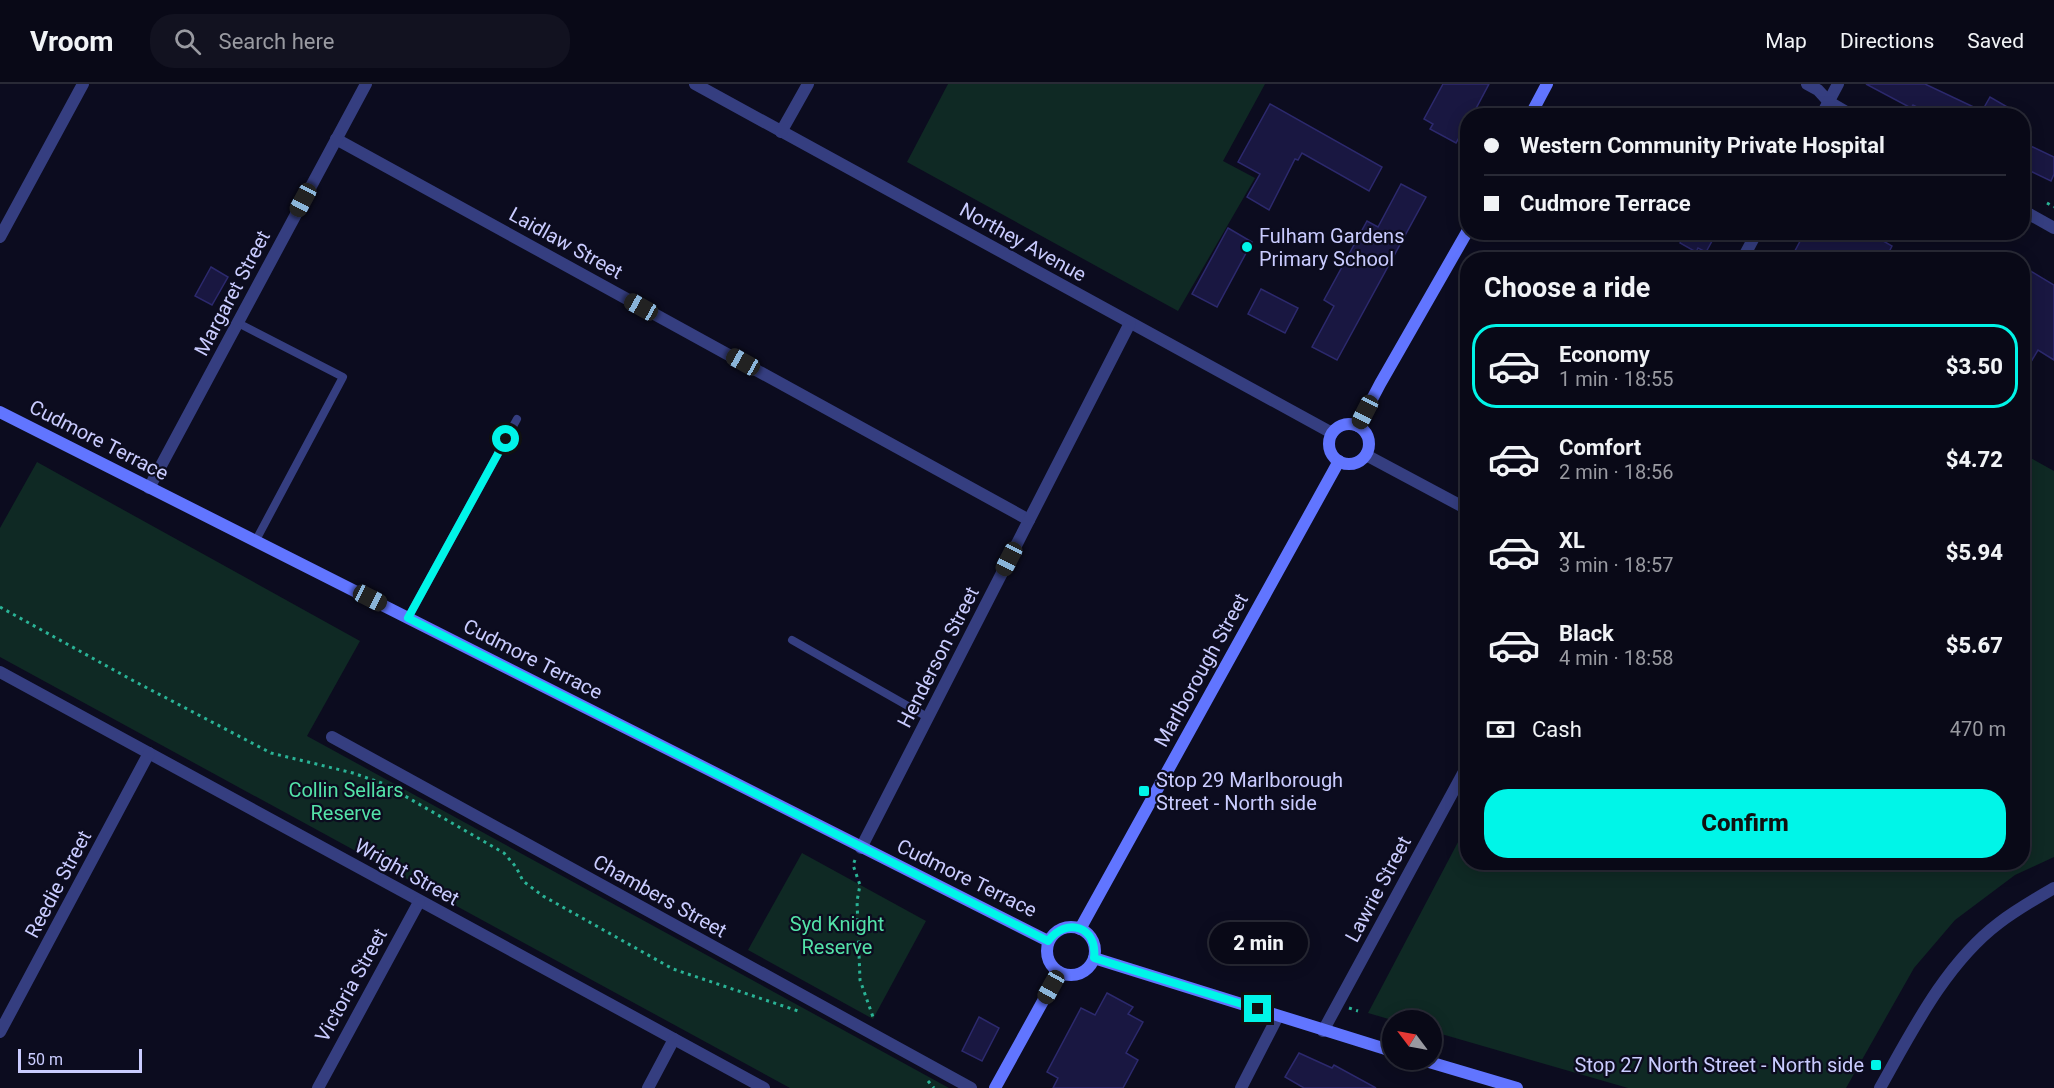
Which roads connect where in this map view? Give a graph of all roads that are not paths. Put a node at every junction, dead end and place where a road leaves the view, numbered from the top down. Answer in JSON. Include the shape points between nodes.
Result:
{"nodes":[{"id":1,"x":83,"y":84,"type":"edge"},
{"id":2,"x":366,"y":84,"type":"edge"},
{"id":3,"x":695,"y":84,"type":"edge"},
{"id":4,"x":808,"y":84,"type":"edge"},
{"id":5,"x":1547,"y":84,"type":"edge"},
{"id":6,"x":1807,"y":84,"type":"edge"},
{"id":7,"x":1838,"y":84,"type":"edge"},
{"id":8,"x":1829,"y":102,"type":"junction"},
{"id":9,"x":1534,"y":108,"type":"edge"},
{"id":10,"x":1826,"y":108,"type":"edge"},
{"id":11,"x":1839,"y":108,"type":"edge"},
{"id":12,"x":781,"y":132,"type":"junction"},
{"id":13,"x":336,"y":139,"type":"junction"},
{"id":14,"x":2030,"y":214,"type":"edge"},
{"id":15,"x":2054,"y":228,"type":"edge"},
{"id":16,"x":0,"y":237,"type":"edge"},
{"id":17,"x":1462,"y":240,"type":"edge"},
{"id":18,"x":238,"y":322,"type":"junction"},
{"id":19,"x":1130,"y":323,"type":"junction"},
{"id":20,"x":0,"y":412,"type":"edge"},
{"id":21,"x":517,"y":419,"type":"dead end"},
{"id":22,"x":1358,"y":426,"type":"junction"},
{"id":23,"x":1332,"y":433,"type":"junction"},
{"id":24,"x":1366,"y":455,"type":"junction"},
{"id":25,"x":1339,"y":461,"type":"junction"},
{"id":26,"x":148,"y":488,"type":"junction"},
{"id":27,"x":1460,"y":505,"type":"edge"},
{"id":28,"x":1029,"y":519,"type":"junction"},
{"id":29,"x":256,"y":540,"type":"junction"},
{"id":30,"x":408,"y":618,"type":"junction"},
{"id":31,"x":792,"y":640,"type":"dead end"},
{"id":32,"x":0,"y":672,"type":"edge"},
{"id":33,"x":929,"y":718,"type":"junction"},
{"id":34,"x":332,"y":737,"type":"dead end"},
{"id":35,"x":149,"y":753,"type":"junction"},
{"id":36,"x":1460,"y":779,"type":"edge"},
{"id":37,"x":861,"y":848,"type":"junction"},
{"id":38,"x":2054,"y":888,"type":"edge"},
{"id":39,"x":419,"y":902,"type":"junction"},
{"id":40,"x":1080,"y":928,"type":"junction"},
{"id":41,"x":1048,"y":941,"type":"junction"},
{"id":42,"x":1094,"y":958,"type":"junction"},
{"id":43,"x":1059,"y":972,"type":"junction"},
{"id":44,"x":1278,"y":1016,"type":"junction"},
{"id":45,"x":1323,"y":1031,"type":"junction"},
{"id":46,"x":0,"y":1032,"type":"edge"},
{"id":47,"x":674,"y":1039,"type":"junction"},
{"id":48,"x":1382,"y":1048,"type":"edge"},
{"id":49,"x":1442,"y":1066,"type":"edge"},
{"id":50,"x":318,"y":1088,"type":"edge"},
{"id":51,"x":648,"y":1088,"type":"edge"},
{"id":52,"x":764,"y":1088,"type":"edge"},
{"id":53,"x":971,"y":1088,"type":"edge"},
{"id":54,"x":995,"y":1088,"type":"edge"},
{"id":55,"x":1241,"y":1088,"type":"edge"},
{"id":56,"x":1516,"y":1088,"type":"edge"},
{"id":57,"x":1880,"y":1088,"type":"edge"}],
"edges":[{"from":1,"to":16,"type":"street"},
{"from":2,"to":13,"type":"street","name":"Margaret Street"},
{"from":3,"to":12,"type":"street","name":"Northey Avenue"},
{"from":4,"to":12,"type":"street"},
{"from":5,"to":9,"type":"street"},
{"from":6,"to":8,"type":"street"},
{"from":7,"to":8,"type":"street"},
{"from":8,"to":10,"type":"street"},
{"from":8,"to":11,"type":"street"},
{"from":12,"to":19,"type":"street","name":"Northey Avenue"},
{"from":13,"to":18,"type":"street","name":"Margaret Street"},
{"from":13,"to":28,"type":"street","name":"Laidlaw Street"},
{"from":14,"to":15,"type":"street"},
{"from":17,"to":22,"type":"street"},
{"from":18,"to":26,"type":"street","name":"Margaret Street"},
{"from":18,"to":29,"type":"lane","via":[[343,377]]},
{"from":19,"to":23,"type":"street","name":"Northey Avenue"},
{"from":19,"to":28,"type":"street","name":"Henderson Street"},
{"from":20,"to":26,"type":"street","name":"Cudmore Terrace"},
{"from":21,"to":30,"type":"lane"},
{"from":22,"to":23,"type":"street","via":[[1347,424]]},
{"from":22,"to":24,"type":"street","via":[[1368,435]]},
{"from":23,"to":25,"type":"street","via":[[1329,447]]},
{"from":24,"to":25,"type":"street","via":[[1353,464]]},
{"from":24,"to":27,"type":"street"},
{"from":25,"to":40,"type":"street","name":"Marlborough Street"},
{"from":26,"to":29,"type":"street","name":"Cudmore Terrace"},
{"from":28,"to":33,"type":"street","name":"Henderson Street"},
{"from":29,"to":30,"type":"street","name":"Cudmore Terrace"},
{"from":30,"to":37,"type":"street","name":"Cudmore Terrace"},
{"from":31,"to":33,"type":"lane"},
{"from":32,"to":35,"type":"street","name":"Wright Street"},
{"from":33,"to":37,"type":"street","name":"Henderson Street"},
{"from":34,"to":53,"type":"street","name":"Chambers Street"},
{"from":35,"to":39,"type":"street","name":"Wright Street"},
{"from":35,"to":46,"type":"street","name":"Reedie Street"},
{"from":36,"to":45,"type":"street","name":"Lawrie Street"},
{"from":37,"to":41,"type":"street","name":"Cudmore Terrace"},
{"from":38,"to":57,"type":"street","via":[[1997,924],[1969,951],[1938,990]]},
{"from":39,"to":47,"type":"street","name":"Wright Street"},
{"from":39,"to":50,"type":"street","name":"Victoria Street"},
{"from":40,"to":41,"type":"street","via":[[1066,927]]},
{"from":40,"to":42,"type":"street","via":[[1092,940]]},
{"from":41,"to":43,"type":"street","via":[[1047,956]]},
{"from":42,"to":43,"type":"street","via":[[1085,971],[1076,975]]},
{"from":42,"to":44,"type":"street"},
{"from":43,"to":54,"type":"street"},
{"from":44,"to":45,"type":"street"},
{"from":44,"to":55,"type":"street"},
{"from":45,"to":48,"type":"street"},
{"from":47,"to":51,"type":"street"},
{"from":47,"to":52,"type":"street","name":"Wright Street"},
{"from":49,"to":56,"type":"street"}]}
